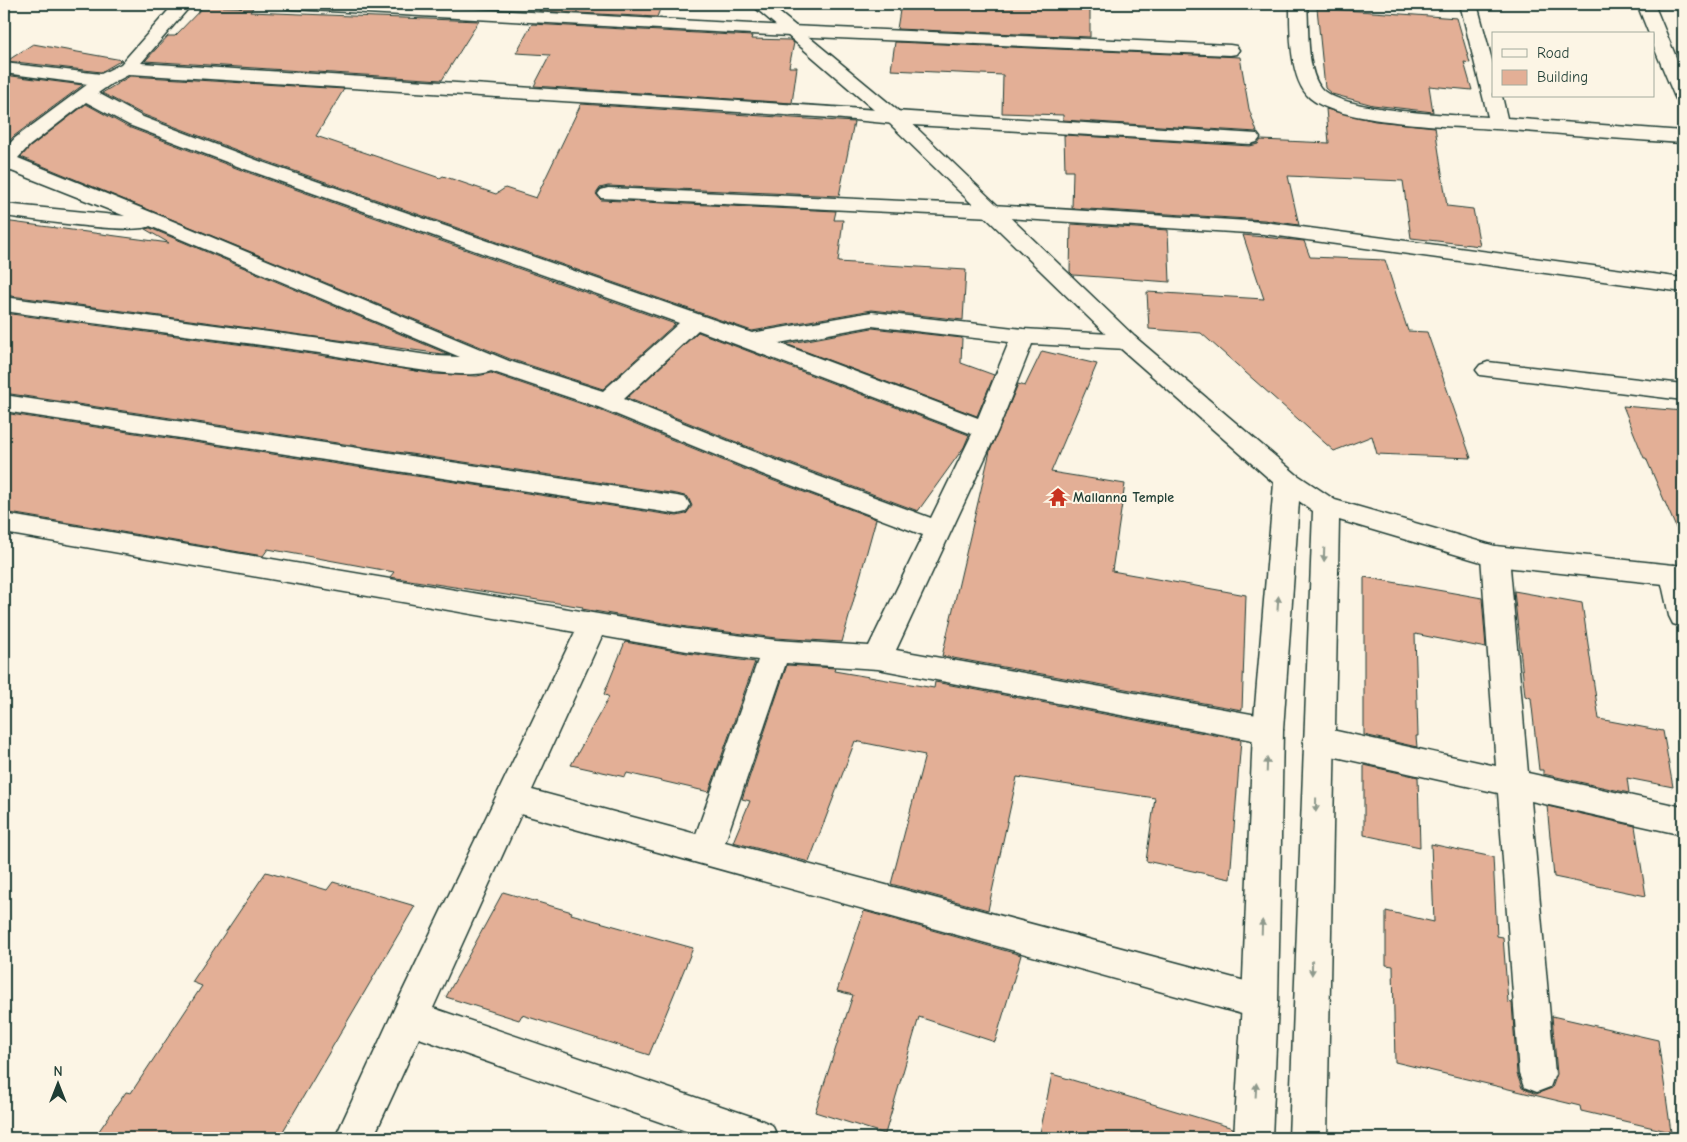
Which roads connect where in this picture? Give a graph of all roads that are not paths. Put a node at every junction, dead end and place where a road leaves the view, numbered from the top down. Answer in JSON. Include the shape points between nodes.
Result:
{"nodes":[{"id":1,"x":183,"y":4,"type":"edge"},
{"id":2,"x":292,"y":4,"type":"edge"},
{"id":3,"x":759,"y":4,"type":"edge"},
{"id":4,"x":1298,"y":4,"type":"edge"},
{"id":5,"x":1469,"y":4,"type":"edge"},
{"id":6,"x":1645,"y":4,"type":"edge"},
{"id":7,"x":790,"y":31,"type":"junction"},
{"id":8,"x":1230,"y":50,"type":"dead end"},
{"id":9,"x":4,"y":68,"type":"edge"},
{"id":10,"x":127,"y":68,"type":"junction"},
{"id":11,"x":104,"y":80,"type":"junction"},
{"id":12,"x":85,"y":94,"type":"junction"},
{"id":13,"x":1492,"y":95,"type":"edge"},
{"id":14,"x":1683,"y":95,"type":"edge"},
{"id":15,"x":1493,"y":98,"type":"edge"},
{"id":16,"x":896,"y":118,"type":"junction"},
{"id":17,"x":1499,"y":123,"type":"junction"},
{"id":18,"x":1683,"y":137,"type":"edge"},
{"id":19,"x":1250,"y":138,"type":"dead end"},
{"id":20,"x":9,"y":151,"type":"edge"},
{"id":21,"x":608,"y":194,"type":"dead end"},
{"id":22,"x":4,"y":210,"type":"edge"},
{"id":23,"x":992,"y":211,"type":"junction"},
{"id":24,"x":161,"y":223,"type":"junction"},
{"id":25,"x":1683,"y":285,"type":"edge"},
{"id":26,"x":4,"y":304,"type":"edge"},
{"id":27,"x":694,"y":322,"type":"junction"},
{"id":28,"x":1023,"y":336,"type":"junction"},
{"id":29,"x":751,"y":342,"type":"junction"},
{"id":30,"x":1127,"y":342,"type":"junction"},
{"id":31,"x":501,"y":366,"type":"junction"},
{"id":32,"x":1488,"y":370,"type":"dead end"},
{"id":33,"x":1683,"y":392,"type":"edge"},
{"id":34,"x":608,"y":400,"type":"junction"},
{"id":35,"x":4,"y":403,"type":"edge"},
{"id":36,"x":986,"y":430,"type":"junction"},
{"id":37,"x":1287,"y":480,"type":"junction"},
{"id":38,"x":677,"y":504,"type":"dead end"},
{"id":39,"x":1326,"y":507,"type":"junction"},
{"id":40,"x":6,"y":526,"type":"edge"},
{"id":41,"x":938,"y":531,"type":"junction"},
{"id":42,"x":1495,"y":556,"type":"junction"},
{"id":43,"x":1678,"y":575,"type":"edge"},
{"id":44,"x":1683,"y":616,"type":"edge"},
{"id":45,"x":593,"y":624,"type":"junction"},
{"id":46,"x":776,"y":651,"type":"junction"},
{"id":47,"x":878,"y":658,"type":"junction"},
{"id":48,"x":1268,"y":730,"type":"junction"},
{"id":49,"x":1318,"y":740,"type":"junction"},
{"id":50,"x":1513,"y":784,"type":"junction"},
{"id":51,"x":511,"y":798,"type":"junction"},
{"id":52,"x":1683,"y":821,"type":"edge"},
{"id":53,"x":706,"y":850,"type":"junction"},
{"id":54,"x":1260,"y":1002,"type":"junction"},
{"id":55,"x":408,"y":1017,"type":"junction"},
{"id":56,"x":1537,"y":1074,"type":"dead end"},
{"id":57,"x":354,"y":1138,"type":"edge"},
{"id":58,"x":759,"y":1138,"type":"edge"},
{"id":59,"x":1253,"y":1138,"type":"edge"},
{"id":60,"x":1308,"y":1138,"type":"edge"}],
"edges":[{"from":1,"to":10,"type":"street"},
{"from":2,"to":7,"type":"street"},
{"from":3,"to":7,"type":"street"},
{"from":4,"to":17,"type":"street","via":[[1304,71],[1315,93],[1329,103],[1403,116]]},
{"from":5,"to":13,"type":"street"},
{"from":6,"to":14,"type":"street"},
{"from":7,"to":8,"type":"street"},
{"from":7,"to":16,"type":"street"},
{"from":9,"to":11,"type":"street"},
{"from":10,"to":11,"type":"street"},
{"from":10,"to":16,"type":"street"},
{"from":11,"to":12,"type":"street"},
{"from":12,"to":20,"type":"street"},
{"from":12,"to":27,"type":"street","via":[[136,121],[252,165]]},
{"from":15,"to":17,"type":"street"},
{"from":16,"to":19,"type":"street"},
{"from":16,"to":23,"type":"street"},
{"from":17,"to":18,"type":"street"},
{"from":20,"to":24,"type":"street"},
{"from":21,"to":23,"type":"street"},
{"from":22,"to":24,"type":"street","via":[[100,221]]},
{"from":23,"to":25,"type":"street","via":[[1264,228]]},
{"from":23,"to":30,"type":"street"},
{"from":24,"to":31,"type":"street"},
{"from":26,"to":31,"type":"street","via":[[434,364]]},
{"from":27,"to":29,"type":"street"},
{"from":27,"to":34,"type":"street"},
{"from":28,"to":29,"type":"street","via":[[872,319]]},
{"from":28,"to":30,"type":"street"},
{"from":28,"to":36,"type":"street"},
{"from":29,"to":36,"type":"street"},
{"from":30,"to":37,"type":"street"},
{"from":31,"to":34,"type":"street"},
{"from":32,"to":33,"type":"street"},
{"from":34,"to":41,"type":"street","via":[[771,468]]},
{"from":35,"to":38,"type":"street"},
{"from":36,"to":41,"type":"street"},
{"from":37,"to":39,"type":"street"},
{"from":48,"to":37,"type":"street","one_way":true},
{"from":39,"to":42,"type":"street"},
{"from":39,"to":49,"type":"street","one_way":true},
{"from":40,"to":45,"type":"street"},
{"from":41,"to":47,"type":"street"},
{"from":42,"to":43,"type":"street"},
{"from":42,"to":50,"type":"street"},
{"from":43,"to":44,"type":"street"},
{"from":45,"to":46,"type":"street"},
{"from":45,"to":51,"type":"street"},
{"from":46,"to":47,"type":"street"},
{"from":46,"to":53,"type":"street"},
{"from":47,"to":48,"type":"street"},
{"from":54,"to":48,"type":"street","one_way":true},
{"from":49,"to":50,"type":"street"},
{"from":49,"to":60,"type":"street","one_way":true},
{"from":50,"to":52,"type":"street"},
{"from":50,"to":56,"type":"street"},
{"from":51,"to":53,"type":"street"},
{"from":51,"to":55,"type":"street"},
{"from":53,"to":54,"type":"street"},
{"from":59,"to":54,"type":"street","one_way":true},
{"from":55,"to":57,"type":"street"},
{"from":55,"to":58,"type":"street"}]}
